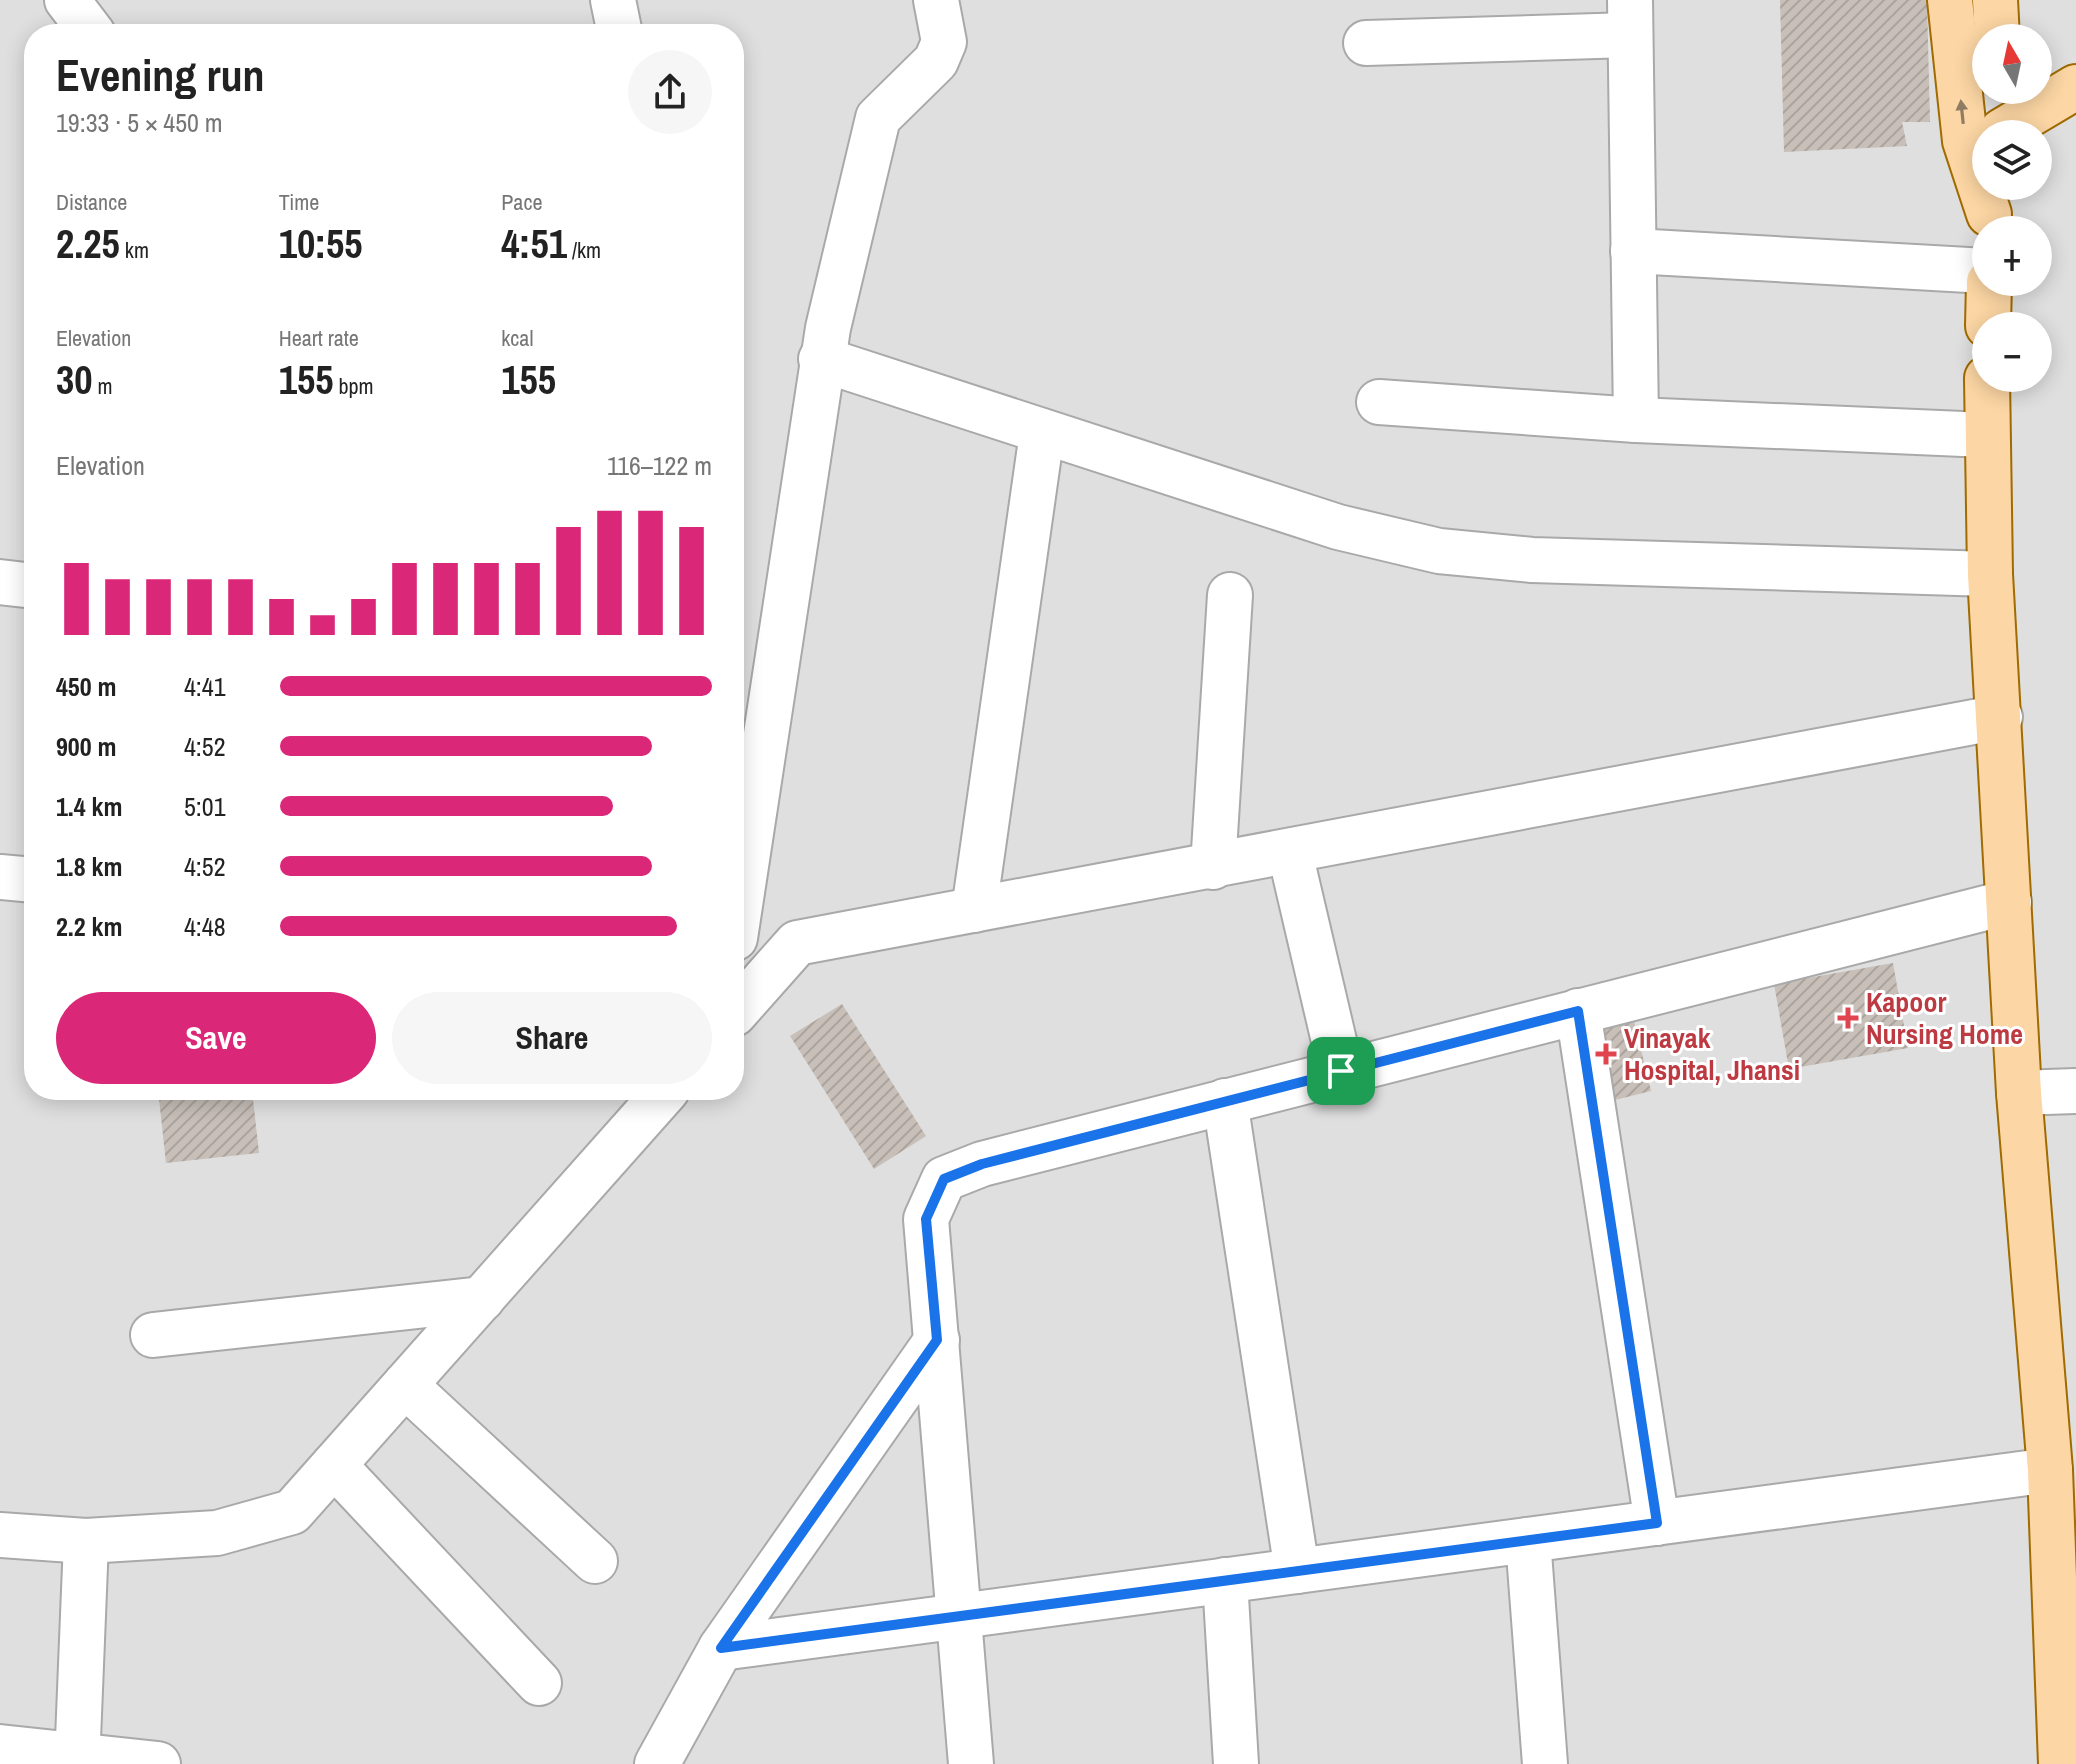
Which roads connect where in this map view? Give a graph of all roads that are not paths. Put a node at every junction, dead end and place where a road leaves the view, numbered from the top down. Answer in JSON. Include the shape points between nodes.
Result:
{"nodes":[{"id":1,"x":67,"y":0,"type":"edge"},
{"id":2,"x":613,"y":0,"type":"edge"},
{"id":3,"x":936,"y":0,"type":"edge"},
{"id":4,"x":1950,"y":0,"type":"edge"},
{"id":5,"x":1995,"y":0,"type":"edge"},
{"id":6,"x":1630,"y":18,"type":"edge"},
{"id":7,"x":85,"y":24,"type":"edge"},
{"id":8,"x":618,"y":24,"type":"edge"},
{"id":9,"x":1996,"y":24,"type":"edge"},
{"id":10,"x":1366,"y":43,"type":"dead end"},
{"id":11,"x":2076,"y":87,"type":"edge"},
{"id":12,"x":2001,"y":118,"type":"edge"},
{"id":13,"x":1991,"y":210,"type":"edge"},
{"id":14,"x":1633,"y":251,"type":"junction"},
{"id":15,"x":1972,"y":270,"type":"edge"},
{"id":16,"x":821,"y":359,"type":"junction"},
{"id":17,"x":1987,"y":392,"type":"edge"},
{"id":18,"x":1379,"y":402,"type":"dead end"},
{"id":19,"x":1636,"y":420,"type":"junction"},
{"id":20,"x":1042,"y":433,"type":"junction"},
{"id":21,"x":1986,"y":435,"type":"junction"},
{"id":22,"x":1990,"y":574,"type":"junction"},
{"id":23,"x":0,"y":582,"type":"edge"},
{"id":24,"x":24,"y":585,"type":"edge"},
{"id":25,"x":1230,"y":595,"type":"dead end"},
{"id":26,"x":2000,"y":717,"type":"junction"},
{"id":27,"x":1290,"y":853,"type":"junction"},
{"id":28,"x":1213,"y":867,"type":"junction"},
{"id":29,"x":0,"y":877,"type":"edge"},
{"id":30,"x":744,"y":877,"type":"edge"},
{"id":31,"x":24,"y":879,"type":"edge"},
{"id":32,"x":2009,"y":902,"type":"junction"},
{"id":33,"x":974,"y":910,"type":"junction"},
{"id":34,"x":744,"y":939,"type":"edge"},
{"id":35,"x":797,"y":943,"type":"junction"},
{"id":36,"x":744,"y":1003,"type":"edge"},
{"id":37,"x":1578,"y":1011,"type":"junction"},
{"id":38,"x":1341,"y":1071,"type":"junction"},
{"id":39,"x":2076,"y":1091,"type":"edge"},
{"id":40,"x":2019,"y":1093,"type":"junction"},
{"id":41,"x":658,"y":1100,"type":"edge"},
{"id":42,"x":1225,"y":1101,"type":"junction"},
{"id":43,"x":482,"y":1299,"type":"junction"},
{"id":44,"x":153,"y":1335,"type":"dead end"},
{"id":45,"x":937,"y":1340,"type":"junction"},
{"id":46,"x":405,"y":1385,"type":"junction"},
{"id":47,"x":334,"y":1465,"type":"junction"},
{"id":48,"x":2050,"y":1470,"type":"junction"},
{"id":49,"x":1657,"y":1523,"type":"junction"},
{"id":50,"x":0,"y":1535,"type":"edge"},
{"id":51,"x":1528,"y":1540,"type":"junction"},
{"id":52,"x":86,"y":1541,"type":"junction"},
{"id":53,"x":595,"y":1561,"type":"dead end"},
{"id":54,"x":1297,"y":1571,"type":"junction"},
{"id":55,"x":1225,"y":1580,"type":"junction"},
{"id":56,"x":961,"y":1616,"type":"junction"},
{"id":57,"x":721,"y":1648,"type":"junction"},
{"id":58,"x":539,"y":1683,"type":"dead end"},
{"id":59,"x":0,"y":1747,"type":"edge"},
{"id":60,"x":76,"y":1760,"type":"edge"},
{"id":61,"x":158,"y":1764,"type":"edge"},
{"id":62,"x":657,"y":1764,"type":"edge"},
{"id":63,"x":971,"y":1764,"type":"edge"},
{"id":64,"x":1236,"y":1764,"type":"edge"},
{"id":65,"x":1545,"y":1764,"type":"edge"},
{"id":66,"x":2061,"y":1764,"type":"edge"}],
"edges":[{"from":1,"to":7,"type":"street"},
{"from":2,"to":8,"type":"street"},
{"from":3,"to":16,"type":"street","via":[[944,42],[936,61],[878,118]]},
{"from":13,"to":4,"type":"main road","one_way":true,"via":[[1965,141]]},
{"from":5,"to":9,"type":"main road"},
{"from":6,"to":10,"type":"street"},
{"from":6,"to":14,"type":"street"},
{"from":11,"to":12,"type":"main road"},
{"from":14,"to":15,"type":"street"},
{"from":14,"to":19,"type":"street"},
{"from":16,"to":20,"type":"street"},
{"from":16,"to":30,"type":"street"},
{"from":17,"to":21,"type":"main road"},
{"from":18,"to":19,"type":"street"},
{"from":19,"to":21,"type":"street"},
{"from":20,"to":22,"type":"street","via":[[1338,527],[1439,551],[1532,560]]},
{"from":20,"to":33,"type":"street"},
{"from":21,"to":22,"type":"main road"},
{"from":22,"to":26,"type":"main road"},
{"from":23,"to":24,"type":"street"},
{"from":25,"to":28,"type":"street"},
{"from":26,"to":27,"type":"street"},
{"from":26,"to":32,"type":"main road"},
{"from":27,"to":28,"type":"street"},
{"from":27,"to":38,"type":"street"},
{"from":28,"to":33,"type":"street"},
{"from":29,"to":31,"type":"street"},
{"from":32,"to":37,"type":"street"},
{"from":32,"to":40,"type":"main road"},
{"from":33,"to":35,"type":"street"},
{"from":34,"to":35,"type":"street"},
{"from":35,"to":36,"type":"street"},
{"from":37,"to":38,"type":"street"},
{"from":37,"to":49,"type":"street"},
{"from":38,"to":42,"type":"street"},
{"from":39,"to":40,"type":"street"},
{"from":40,"to":48,"type":"main road"},
{"from":41,"to":43,"type":"street"},
{"from":42,"to":45,"type":"street","via":[[982,1164],[944,1179],[926,1219]]},
{"from":42,"to":54,"type":"street"},
{"from":43,"to":44,"type":"street"},
{"from":43,"to":46,"type":"street"},
{"from":45,"to":56,"type":"street"},
{"from":45,"to":57,"type":"street"},
{"from":46,"to":47,"type":"street"},
{"from":46,"to":53,"type":"street"},
{"from":47,"to":52,"type":"street","via":[[292,1512],[217,1533]]},
{"from":47,"to":58,"type":"street"},
{"from":48,"to":49,"type":"street"},
{"from":48,"to":66,"type":"main road"},
{"from":49,"to":51,"type":"street"},
{"from":50,"to":52,"type":"street"},
{"from":51,"to":54,"type":"street"},
{"from":51,"to":65,"type":"street"},
{"from":52,"to":60,"type":"street"},
{"from":54,"to":55,"type":"street"},
{"from":55,"to":56,"type":"street"},
{"from":55,"to":64,"type":"street"},
{"from":56,"to":57,"type":"street"},
{"from":56,"to":63,"type":"street"},
{"from":57,"to":62,"type":"street"},
{"from":59,"to":60,"type":"street"},
{"from":60,"to":61,"type":"street"}]}
